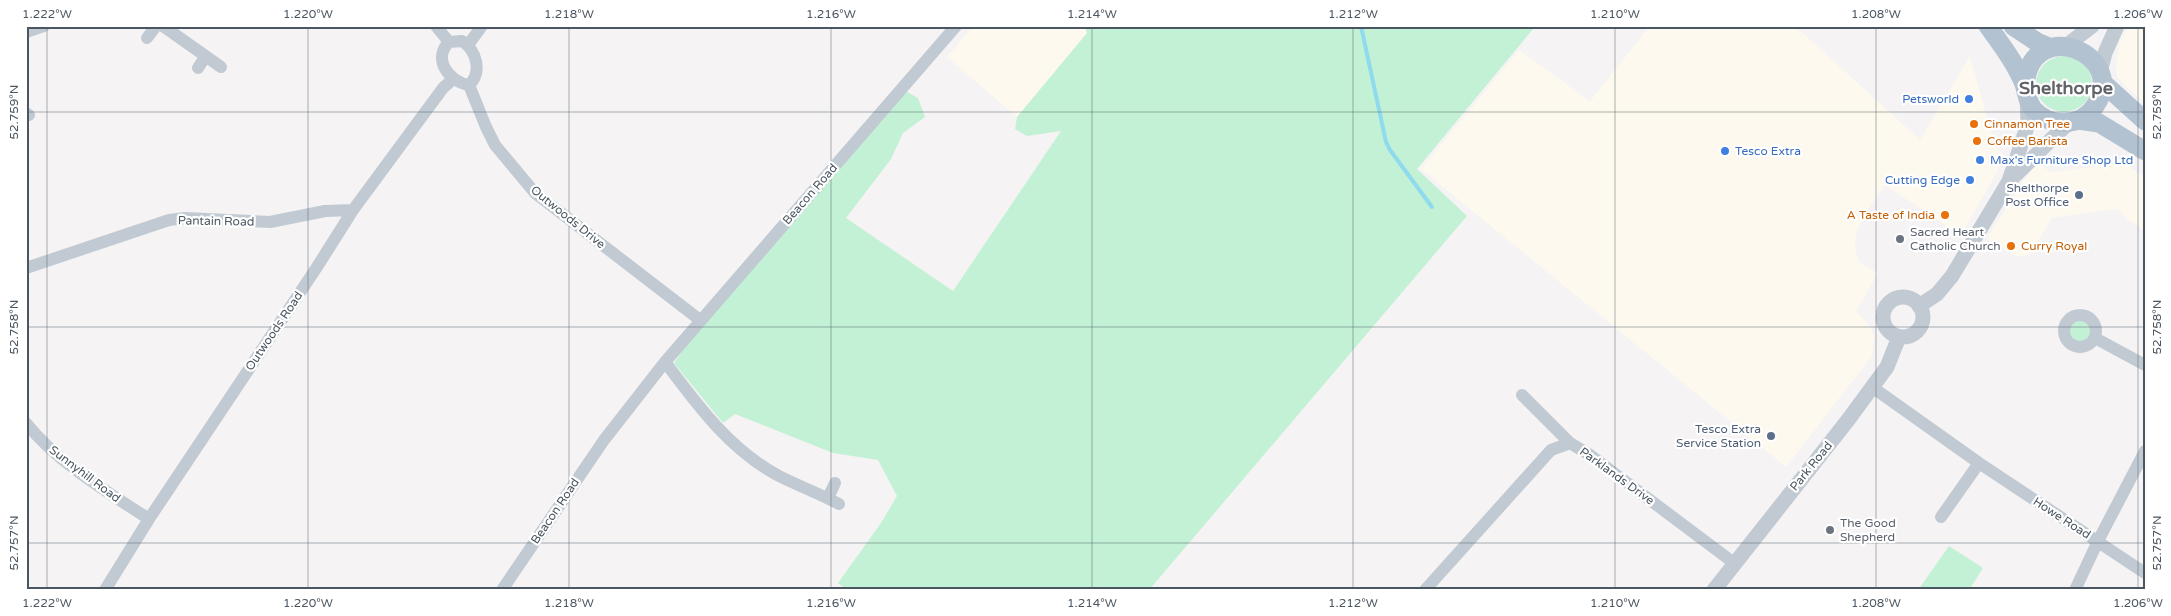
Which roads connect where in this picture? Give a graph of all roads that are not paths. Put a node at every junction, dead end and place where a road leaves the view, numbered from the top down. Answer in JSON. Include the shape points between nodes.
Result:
{"nodes":[{"id":1,"x":44,"y":26,"type":"edge"},
{"id":2,"x":156,"y":26,"type":"edge"},
{"id":3,"x":163,"y":26,"type":"edge"},
{"id":4,"x":436,"y":26,"type":"edge"},
{"id":5,"x":482,"y":26,"type":"edge"},
{"id":6,"x":956,"y":26,"type":"edge"},
{"id":7,"x":1988,"y":26,"type":"edge"},
{"id":8,"x":2014,"y":26,"type":"edge"},
{"id":9,"x":2092,"y":26,"type":"edge"},
{"id":10,"x":2117,"y":26,"type":"edge"},
{"id":11,"x":26,"y":32,"type":"edge"},
{"id":12,"x":147,"y":38,"type":"dead end"},
{"id":13,"x":448,"y":42,"type":"junction"},
{"id":14,"x":468,"y":45,"type":"junction"},
{"id":15,"x":2059,"y":47,"type":"junction"},
{"id":16,"x":221,"y":67,"type":"dead end"},
{"id":17,"x":2101,"y":77,"type":"junction"},
{"id":18,"x":453,"y":78,"type":"junction"},
{"id":19,"x":470,"y":85,"type":"junction"},
{"id":20,"x":2026,"y":91,"type":"junction"},
{"id":21,"x":2074,"y":121,"type":"junction"},
{"id":22,"x":2145,"y":121,"type":"edge"},
{"id":23,"x":2145,"y":151,"type":"edge"},
{"id":24,"x":2009,"y":181,"type":"junction"},
{"id":25,"x":353,"y":210,"type":"junction"},
{"id":26,"x":26,"y":268,"type":"edge"},
{"id":27,"x":1919,"y":306,"type":"junction"},
{"id":28,"x":700,"y":320,"type":"junction"},
{"id":29,"x":1899,"y":337,"type":"junction"},
{"id":30,"x":2095,"y":338,"type":"dead end"},
{"id":31,"x":666,"y":362,"type":"junction"},
{"id":32,"x":2145,"y":365,"type":"edge"},
{"id":33,"x":1872,"y":387,"type":"junction"},
{"id":34,"x":1522,"y":395,"type":"dead end"},
{"id":35,"x":26,"y":424,"type":"edge"},
{"id":36,"x":1570,"y":443,"type":"junction"},
{"id":37,"x":2145,"y":451,"type":"edge"},
{"id":38,"x":1979,"y":463,"type":"junction"},
{"id":39,"x":835,"y":483,"type":"dead end"},
{"id":40,"x":1941,"y":517,"type":"dead end"},
{"id":41,"x":149,"y":519,"type":"junction"},
{"id":42,"x":2098,"y":541,"type":"junction"},
{"id":43,"x":1734,"y":564,"type":"junction"},
{"id":44,"x":2145,"y":573,"type":"edge"},
{"id":45,"x":105,"y":590,"type":"edge"},
{"id":46,"x":502,"y":590,"type":"edge"},
{"id":47,"x":1426,"y":590,"type":"edge"},
{"id":48,"x":1714,"y":590,"type":"edge"},
{"id":49,"x":2076,"y":590,"type":"edge"}],
"edges":[{"from":1,"to":11,"type":"street"},
{"from":2,"to":12,"type":"street"},
{"from":3,"to":16,"type":"street","via":[[201,63]]},
{"from":4,"to":13,"type":"street"},
{"from":5,"to":14,"type":"street"},
{"from":6,"to":28,"type":"street","name":"Beacon Road"},
{"from":7,"to":20,"type":"main road","via":[[2005,50]]},
{"from":8,"to":15,"type":"main road","via":[[2037,42]]},
{"from":9,"to":15,"type":"street"},
{"from":10,"to":17,"type":"street","via":[[2105,53]]},
{"from":13,"to":14,"type":"street","via":[[462,41]]},
{"from":13,"to":18,"type":"street","via":[[441,54],[444,67]]},
{"from":14,"to":19,"type":"street","via":[[476,66],[475,78]]},
{"from":15,"to":17,"type":"main road","via":[[2077,48],[2087,54],[2095,62]]},
{"from":15,"to":20,"type":"main road","via":[[2043,51],[2030,66]]},
{"from":17,"to":21,"type":"main road","via":[[2101,94],[2096,105],[2088,114]]},
{"from":17,"to":22,"type":"main road"},
{"from":18,"to":19,"type":"street"},
{"from":18,"to":25,"type":"street","name":"Outwoods Road"},
{"from":19,"to":28,"type":"street","name":"Outwoods Drive","via":[[495,145],[535,193]]},
{"from":20,"to":21,"type":"main road","via":[[2032,107],[2049,120],[2059,123]]},
{"from":20,"to":24,"type":"street","via":[[2028,124]]},
{"from":21,"to":23,"type":"main road","via":[[2099,123]]},
{"from":21,"to":24,"type":"street","via":[[2050,139]]},
{"from":24,"to":27,"type":"street","via":[[1952,276],[1936,294]]},
{"from":25,"to":26,"type":"street","name":"Pantain Road","via":[[325,211],[270,222],[169,220]]},
{"from":25,"to":41,"type":"street","name":"Outwoods Road"},
{"from":27,"to":29,"type":"street","via":[[1921,325],[1912,335]]},
{"from":27,"to":29,"type":"street","via":[[1905,298],[1888,304],[1884,324]]},
{"from":28,"to":31,"type":"street","name":"Beacon Road"},
{"from":29,"to":33,"type":"street","name":"Park Road","via":[[1887,367]]},
{"from":30,"to":32,"type":"street"},
{"from":31,"to":39,"type":"street","via":[[700,410],[745,454],[779,476],[834,501]]},
{"from":31,"to":46,"type":"street","name":"Beacon Road","via":[[604,440]]},
{"from":33,"to":38,"type":"street","name":"Howe Road"},
{"from":33,"to":43,"type":"street","name":"Park Road"},
{"from":34,"to":36,"type":"street"},
{"from":35,"to":41,"type":"street","name":"Sunnyhill Road","via":[[61,458],[97,486]]},
{"from":36,"to":43,"type":"street","name":"Parklands Drive"},
{"from":36,"to":47,"type":"street","name":"Parklands Drive","via":[[1551,450]]},
{"from":37,"to":42,"type":"street"},
{"from":38,"to":40,"type":"street"},
{"from":38,"to":42,"type":"street","name":"Howe Road"},
{"from":41,"to":45,"type":"street","name":"Outwoods Road"},
{"from":42,"to":44,"type":"street","name":"Howe Road"},
{"from":42,"to":49,"type":"street"},
{"from":43,"to":48,"type":"street","name":"Park Road"}]}
